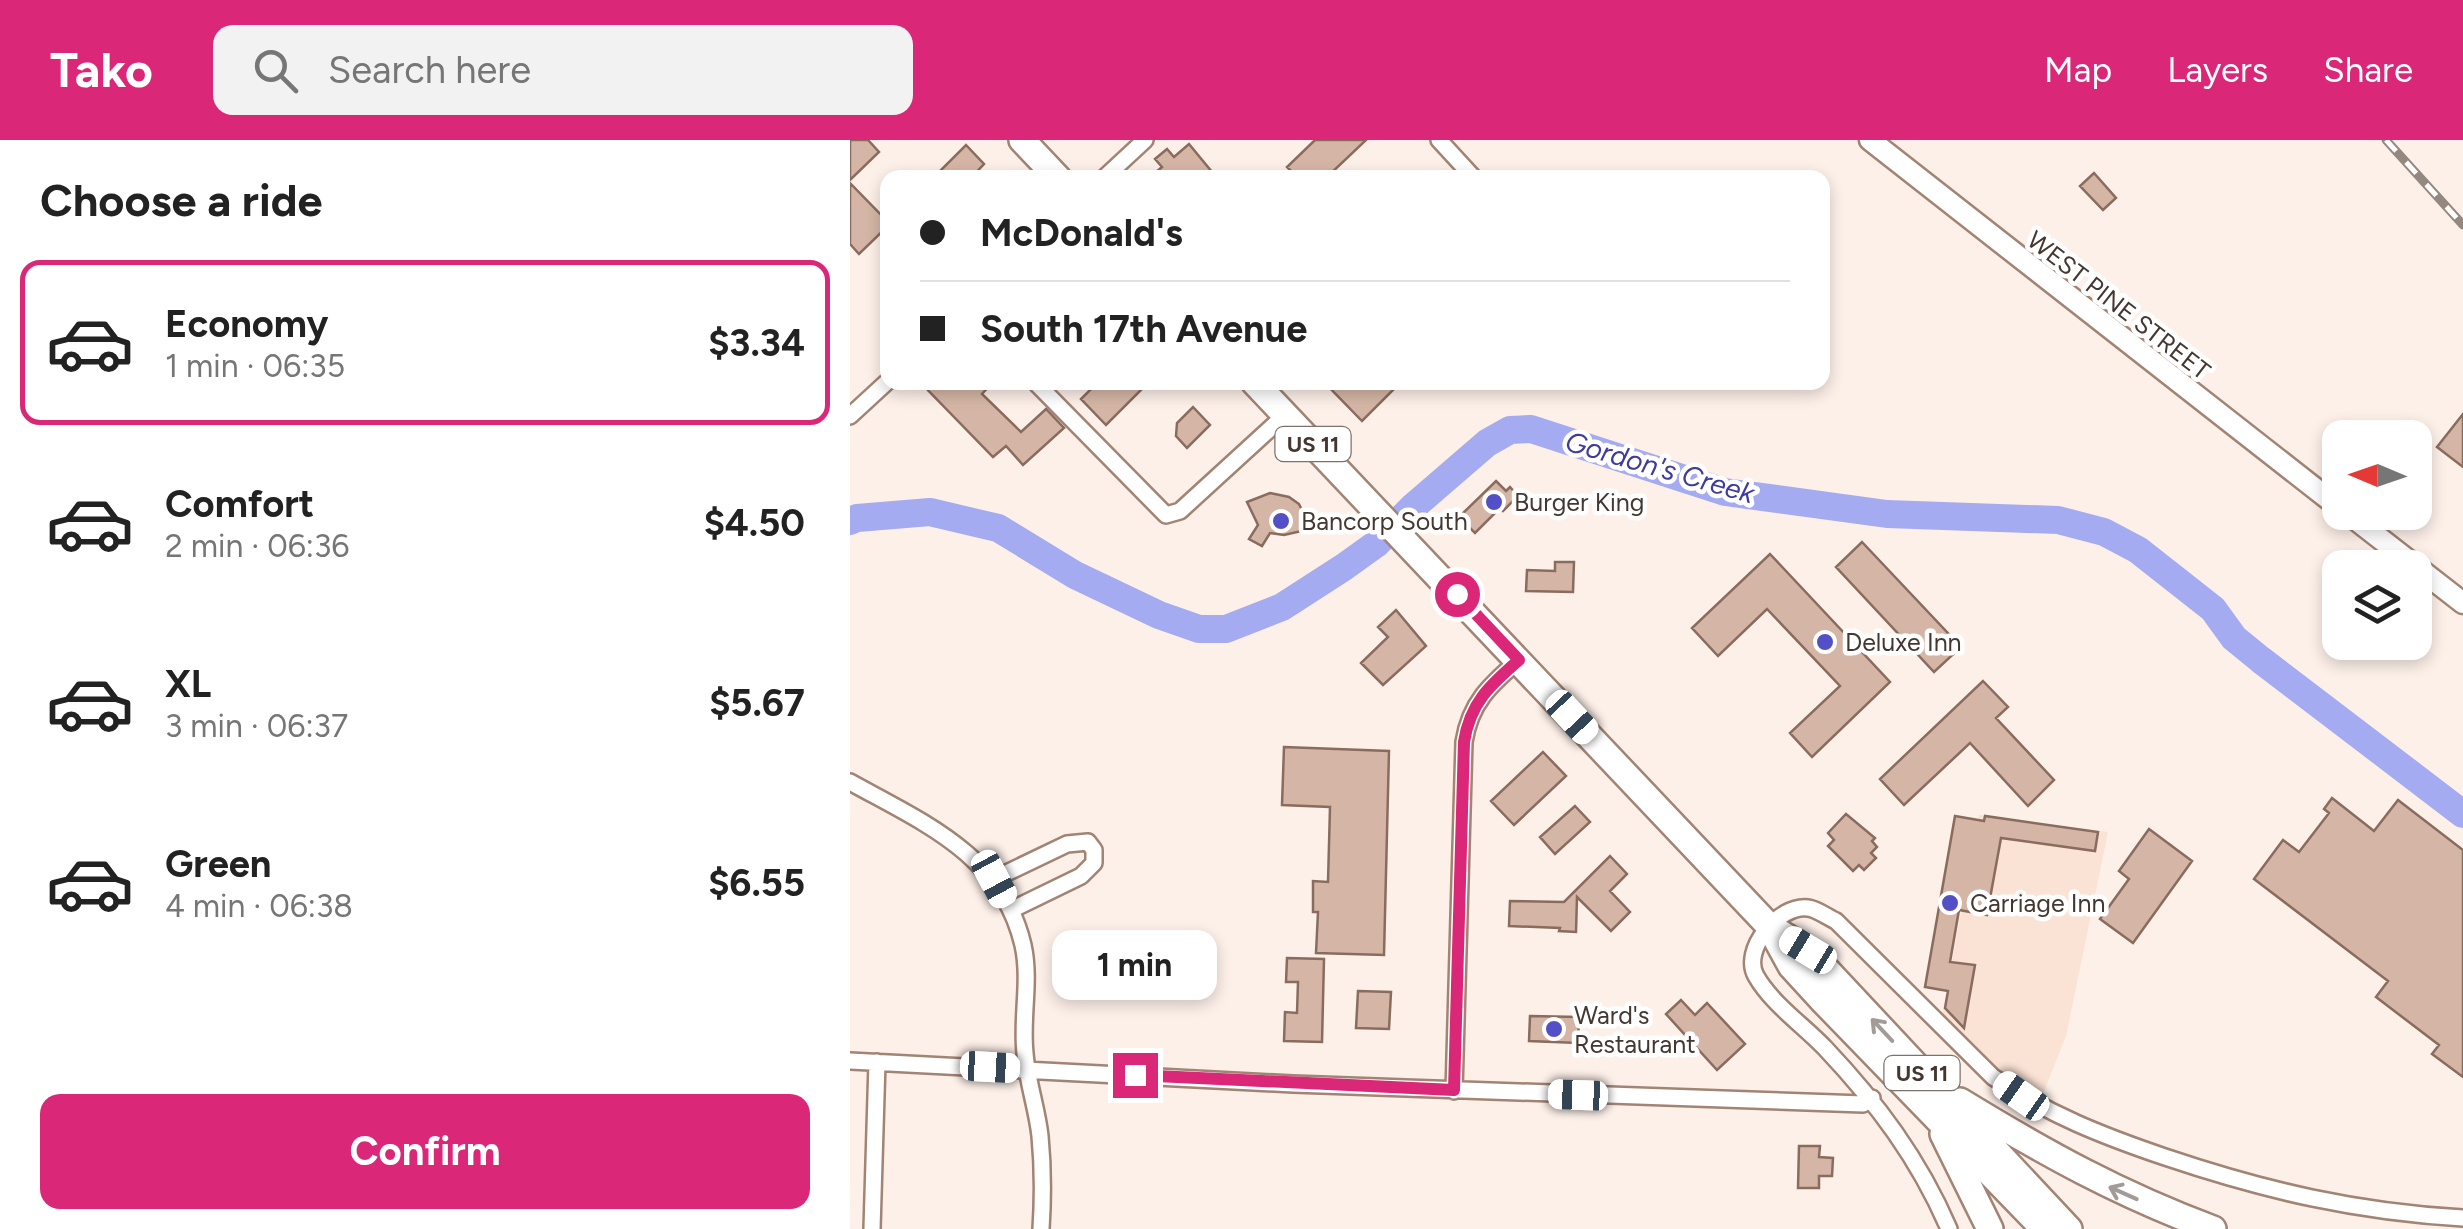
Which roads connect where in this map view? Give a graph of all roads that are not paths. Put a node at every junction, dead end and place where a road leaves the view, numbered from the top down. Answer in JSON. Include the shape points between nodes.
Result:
{"nodes":[{"id":1,"x":1022,"y":140,"type":"edge"},
{"id":2,"x":1145,"y":140,"type":"edge"},
{"id":3,"x":1439,"y":140,"type":"edge"},
{"id":4,"x":1870,"y":140,"type":"edge"},
{"id":5,"x":1050,"y":170,"type":"edge"},
{"id":6,"x":1113,"y":170,"type":"edge"},
{"id":7,"x":1467,"y":170,"type":"edge"},
{"id":8,"x":880,"y":388,"type":"edge"},
{"id":9,"x":1042,"y":390,"type":"edge"},
{"id":10,"x":1262,"y":390,"type":"edge"},
{"id":11,"x":1285,"y":415,"type":"junction"},
{"id":12,"x":850,"y":416,"type":"edge"},
{"id":13,"x":2322,"y":494,"type":"edge"},
{"id":14,"x":2369,"y":530,"type":"edge"},
{"id":15,"x":2463,"y":603,"type":"edge"},
{"id":16,"x":1519,"y":660,"type":"junction"},
{"id":17,"x":850,"y":782,"type":"edge"},
{"id":18,"x":994,"y":879,"type":"junction"},
{"id":19,"x":1011,"y":910,"type":"junction"},
{"id":20,"x":1769,"y":926,"type":"junction"},
{"id":21,"x":850,"y":1061,"type":"edge"},
{"id":22,"x":877,"y":1062,"type":"junction"},
{"id":23,"x":1027,"y":1069,"type":"junction"},
{"id":24,"x":1932,"y":1084,"type":"junction"},
{"id":25,"x":1454,"y":1090,"type":"junction"},
{"id":26,"x":1872,"y":1098,"type":"junction"},
{"id":27,"x":1932,"y":1112,"type":"junction"},
{"id":28,"x":2463,"y":1218,"type":"edge"},
{"id":29,"x":872,"y":1229,"type":"edge"},
{"id":30,"x":1041,"y":1229,"type":"edge"},
{"id":31,"x":1949,"y":1229,"type":"edge"},
{"id":32,"x":1990,"y":1229,"type":"edge"},
{"id":33,"x":2044,"y":1229,"type":"edge"},
{"id":34,"x":2069,"y":1229,"type":"edge"},
{"id":35,"x":2213,"y":1229,"type":"edge"}],
"edges":[{"from":1,"to":5,"type":"main road"},
{"from":2,"to":6,"type":"street"},
{"from":3,"to":7,"type":"street"},
{"from":4,"to":13,"type":"street","name":"WEST PINE STREET"},
{"from":8,"to":12,"type":"street"},
{"from":9,"to":11,"type":"street","via":[[1166,516],[1180,511]]},
{"from":10,"to":11,"type":"main road","number":"US 11"},
{"from":11,"to":16,"type":"main road","number":"US 11"},
{"from":14,"to":15,"type":"street"},
{"from":16,"to":20,"type":"main road","number":"US 11"},
{"from":16,"to":25,"type":"street","via":[[1479,697],[1464,742]]},
{"from":17,"to":18,"type":"street","via":[[953,842]]},
{"from":18,"to":19,"type":"street"},
{"from":18,"to":19,"type":"street","via":[[1067,844],[1088,842],[1094,850],[1094,863],[1081,876]]},
{"from":19,"to":23,"type":"street","via":[[1026,974]]},
{"from":24,"to":20,"type":"main road","number":"US 11","one_way":true,"via":[[1808,950]]},
{"from":20,"to":26,"type":"street","via":[[1755,951],[1754,972]]},
{"from":20,"to":27,"type":"main road","number":"US 11","via":[[1791,966]]},
{"from":20,"to":28,"type":"street","via":[[1788,910],[1808,908],[1836,921],[1993,1076],[2083,1128],[2260,1188],[2336,1205]]},
{"from":21,"to":22,"type":"street"},
{"from":22,"to":23,"type":"street"},
{"from":22,"to":29,"type":"street"},
{"from":23,"to":25,"type":"street"},
{"from":23,"to":30,"type":"street","via":[[1040,1134]]},
{"from":24,"to":34,"type":"main road","number":"US 11"},
{"from":35,"to":24,"type":"main road","one_way":true,"via":[[2112,1189]]},
{"from":25,"to":26,"type":"street","via":[[1862,1104]]},
{"from":26,"to":31,"type":"street","via":[[1914,1157]]},
{"from":27,"to":32,"type":"main road"},
{"from":27,"to":33,"type":"main road","number":"US 11"}]}
